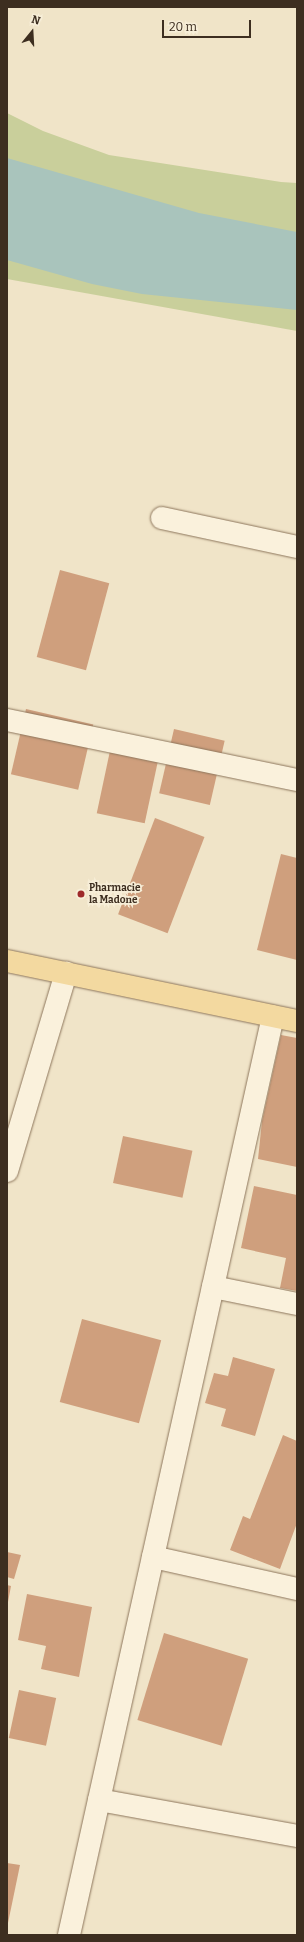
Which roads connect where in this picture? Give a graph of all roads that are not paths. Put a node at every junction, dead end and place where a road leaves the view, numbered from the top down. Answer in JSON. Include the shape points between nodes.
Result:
{"nodes":[{"id":1,"x":162,"y":518,"type":"dead end"},
{"id":2,"x":297,"y":547,"type":"edge"},
{"id":3,"x":7,"y":720,"type":"edge"},
{"id":4,"x":297,"y":780,"type":"edge"},
{"id":5,"x":7,"y":961,"type":"edge"},
{"id":6,"x":66,"y":973,"type":"junction"},
{"id":7,"x":273,"y":1016,"type":"junction"},
{"id":8,"x":297,"y":1021,"type":"edge"},
{"id":9,"x":7,"y":1170,"type":"edge"},
{"id":10,"x":213,"y":1287,"type":"junction"},
{"id":11,"x":297,"y":1304,"type":"edge"},
{"id":12,"x":153,"y":1557,"type":"junction"},
{"id":13,"x":297,"y":1589,"type":"edge"},
{"id":14,"x":99,"y":1800,"type":"junction"},
{"id":15,"x":297,"y":1836,"type":"edge"},
{"id":16,"x":69,"y":1935,"type":"edge"}],
"edges":[{"from":1,"to":2,"type":"street"},
{"from":3,"to":4,"type":"street"},
{"from":5,"to":6,"type":"main road"},
{"from":6,"to":7,"type":"main road"},
{"from":6,"to":9,"type":"street"},
{"from":7,"to":8,"type":"main road"},
{"from":7,"to":10,"type":"street"},
{"from":10,"to":11,"type":"street"},
{"from":10,"to":12,"type":"street"},
{"from":12,"to":13,"type":"street"},
{"from":12,"to":14,"type":"street"},
{"from":14,"to":15,"type":"street"},
{"from":14,"to":16,"type":"street"}]}
